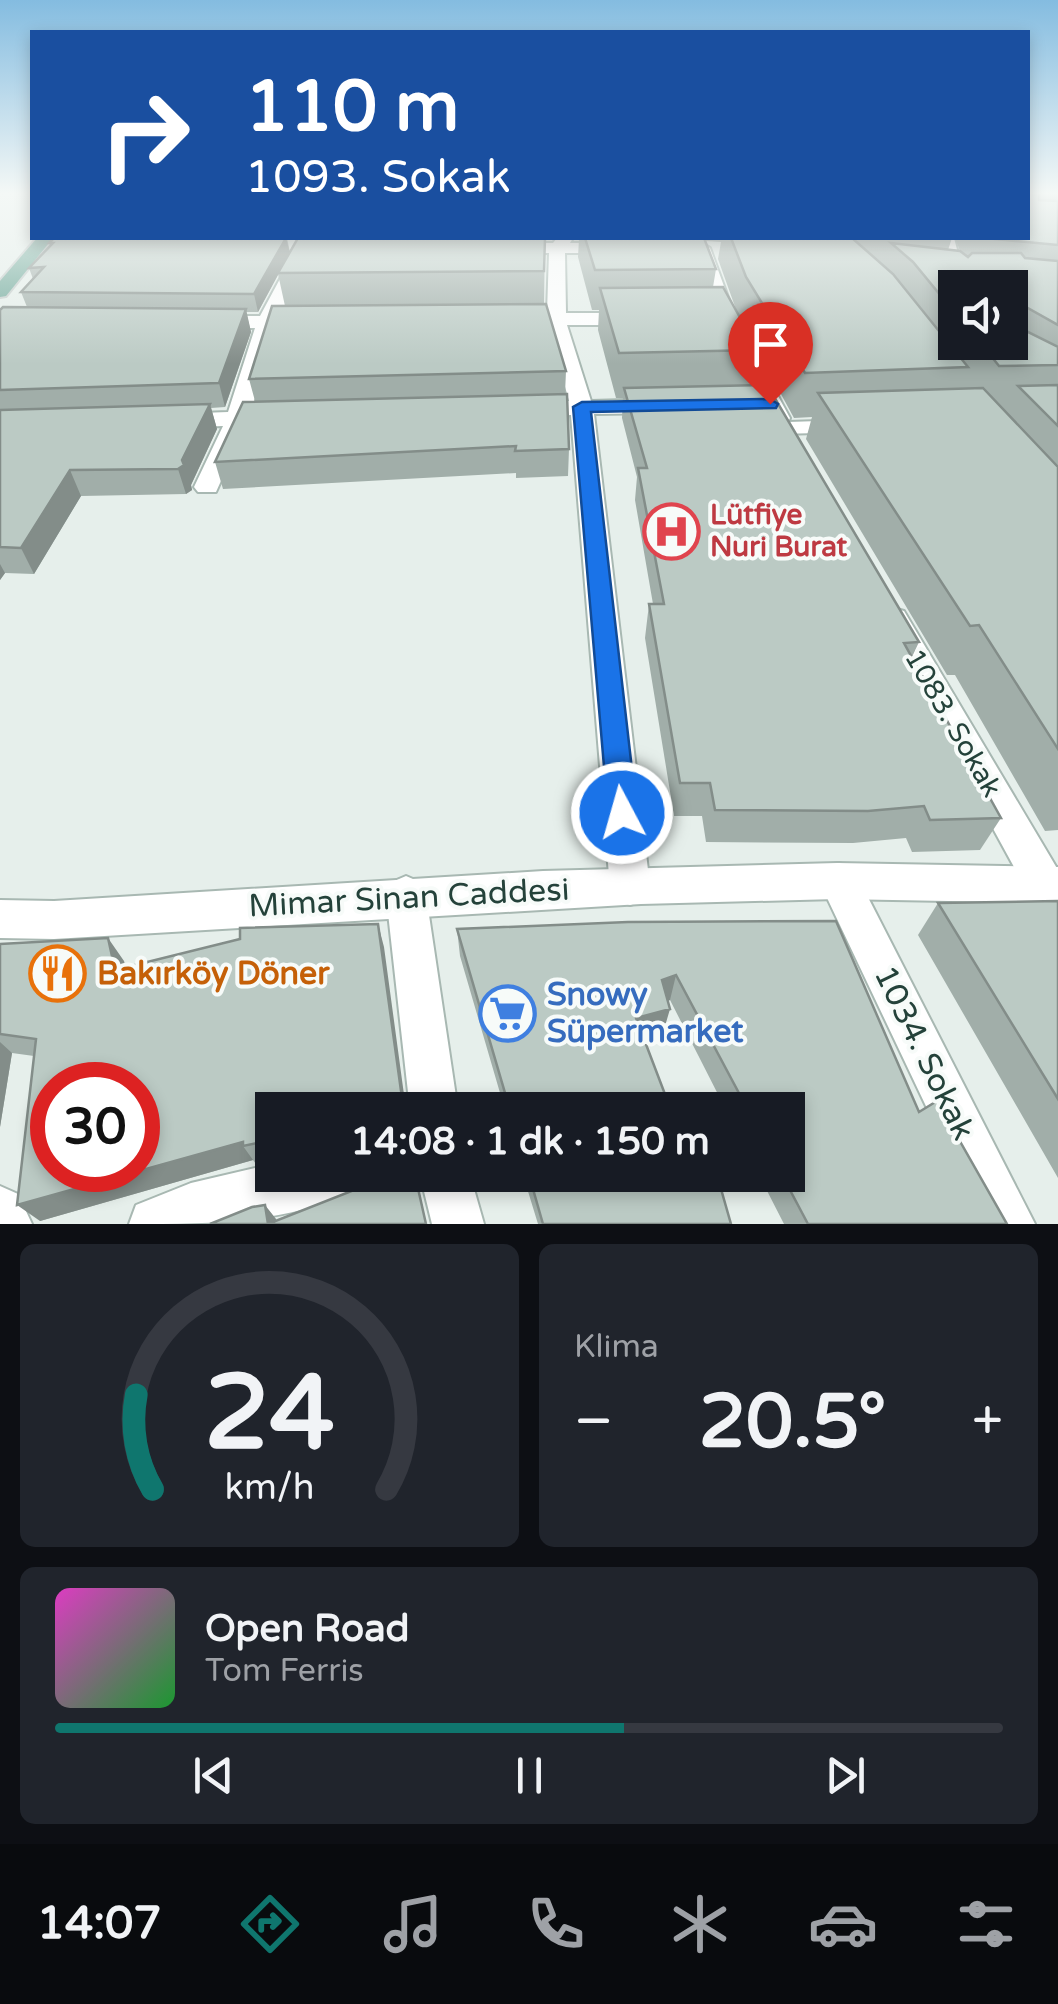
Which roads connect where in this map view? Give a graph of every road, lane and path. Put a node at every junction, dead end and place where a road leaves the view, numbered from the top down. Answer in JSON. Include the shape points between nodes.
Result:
{"nodes":[{"id":1,"x":35,"y":249,"type":"edge"},
{"id":2,"x":301,"y":249,"type":"edge"},
{"id":3,"x":561,"y":249,"type":"edge"},
{"id":4,"x":703,"y":249,"type":"edge"},
{"id":5,"x":0,"y":292,"type":"edge"},
{"id":6,"x":556,"y":319,"type":"junction"},
{"id":7,"x":651,"y":319,"type":"edge"},
{"id":8,"x":498,"y":320,"type":"edge"},
{"id":9,"x":192,"y":322,"type":"edge"},
{"id":10,"x":266,"y":322,"type":"junction"},
{"id":11,"x":324,"y":322,"type":"edge"},
{"id":12,"x":695,"y":406,"type":"edge"},
{"id":13,"x":582,"y":407,"type":"junction"},
{"id":14,"x":507,"y":410,"type":"edge"},
{"id":15,"x":769,"y":413,"type":"junction"},
{"id":16,"x":302,"y":417,"type":"edge"},
{"id":17,"x":237,"y":420,"type":"junction"},
{"id":18,"x":158,"y":421,"type":"edge"},
{"id":19,"x":880,"y":426,"type":"edge"},
{"id":20,"x":805,"y":463,"type":"edge"},
{"id":21,"x":207,"y":487,"type":"dead end"},
{"id":22,"x":882,"y":598,"type":"edge"},
{"id":23,"x":839,"y":882,"type":"junction"},
{"id":24,"x":1052,"y":885,"type":"edge"},
{"id":25,"x":630,"y":887,"type":"junction"},
{"id":26,"x":406,"y":895,"type":"junction"},
{"id":27,"x":0,"y":919,"type":"edge"},
{"id":28,"x":432,"y":1092,"type":"edge"},
{"id":29,"x":261,"y":1192,"type":"edge"},
{"id":30,"x":450,"y":1192,"type":"edge"},
{"id":31,"x":0,"y":1212,"type":"edge"},
{"id":32,"x":6,"y":1224,"type":"edge"},
{"id":33,"x":154,"y":1224,"type":"edge"},
{"id":34,"x":458,"y":1224,"type":"edge"},
{"id":35,"x":1009,"y":1224,"type":"edge"}],
"edges":[{"from":1,"to":5,"type":"main road"},
{"from":2,"to":10,"type":"street"},
{"from":3,"to":6,"type":"street"},
{"from":4,"to":15,"type":"street","via":[[717,319]]},
{"from":6,"to":7,"type":"street"},
{"from":6,"to":8,"type":"street"},
{"from":6,"to":13,"type":"street"},
{"from":9,"to":10,"type":"street"},
{"from":10,"to":11,"type":"street"},
{"from":10,"to":17,"type":"street"},
{"from":12,"to":13,"type":"street"},
{"from":13,"to":14,"type":"street"},
{"from":13,"to":25,"type":"street"},
{"from":15,"to":19,"type":"street"},
{"from":15,"to":20,"type":"street"},
{"from":16,"to":17,"type":"street"},
{"from":17,"to":18,"type":"street"},
{"from":17,"to":21,"type":"street"},
{"from":22,"to":24,"type":"street","name":"1083. Sokak"},
{"from":23,"to":24,"type":"street","name":"Mimar Sinan Caddesi"},
{"from":23,"to":25,"type":"street","name":"Mimar Sinan Caddesi"},
{"from":23,"to":35,"type":"street","name":"1034. Sokak"},
{"from":25,"to":26,"type":"street","name":"Mimar Sinan Caddesi"},
{"from":26,"to":27,"type":"street","name":"Mimar Sinan Caddesi"},
{"from":26,"to":28,"type":"street"},
{"from":29,"to":33,"type":"street"},
{"from":30,"to":34,"type":"street"},
{"from":31,"to":32,"type":"street"}]}
